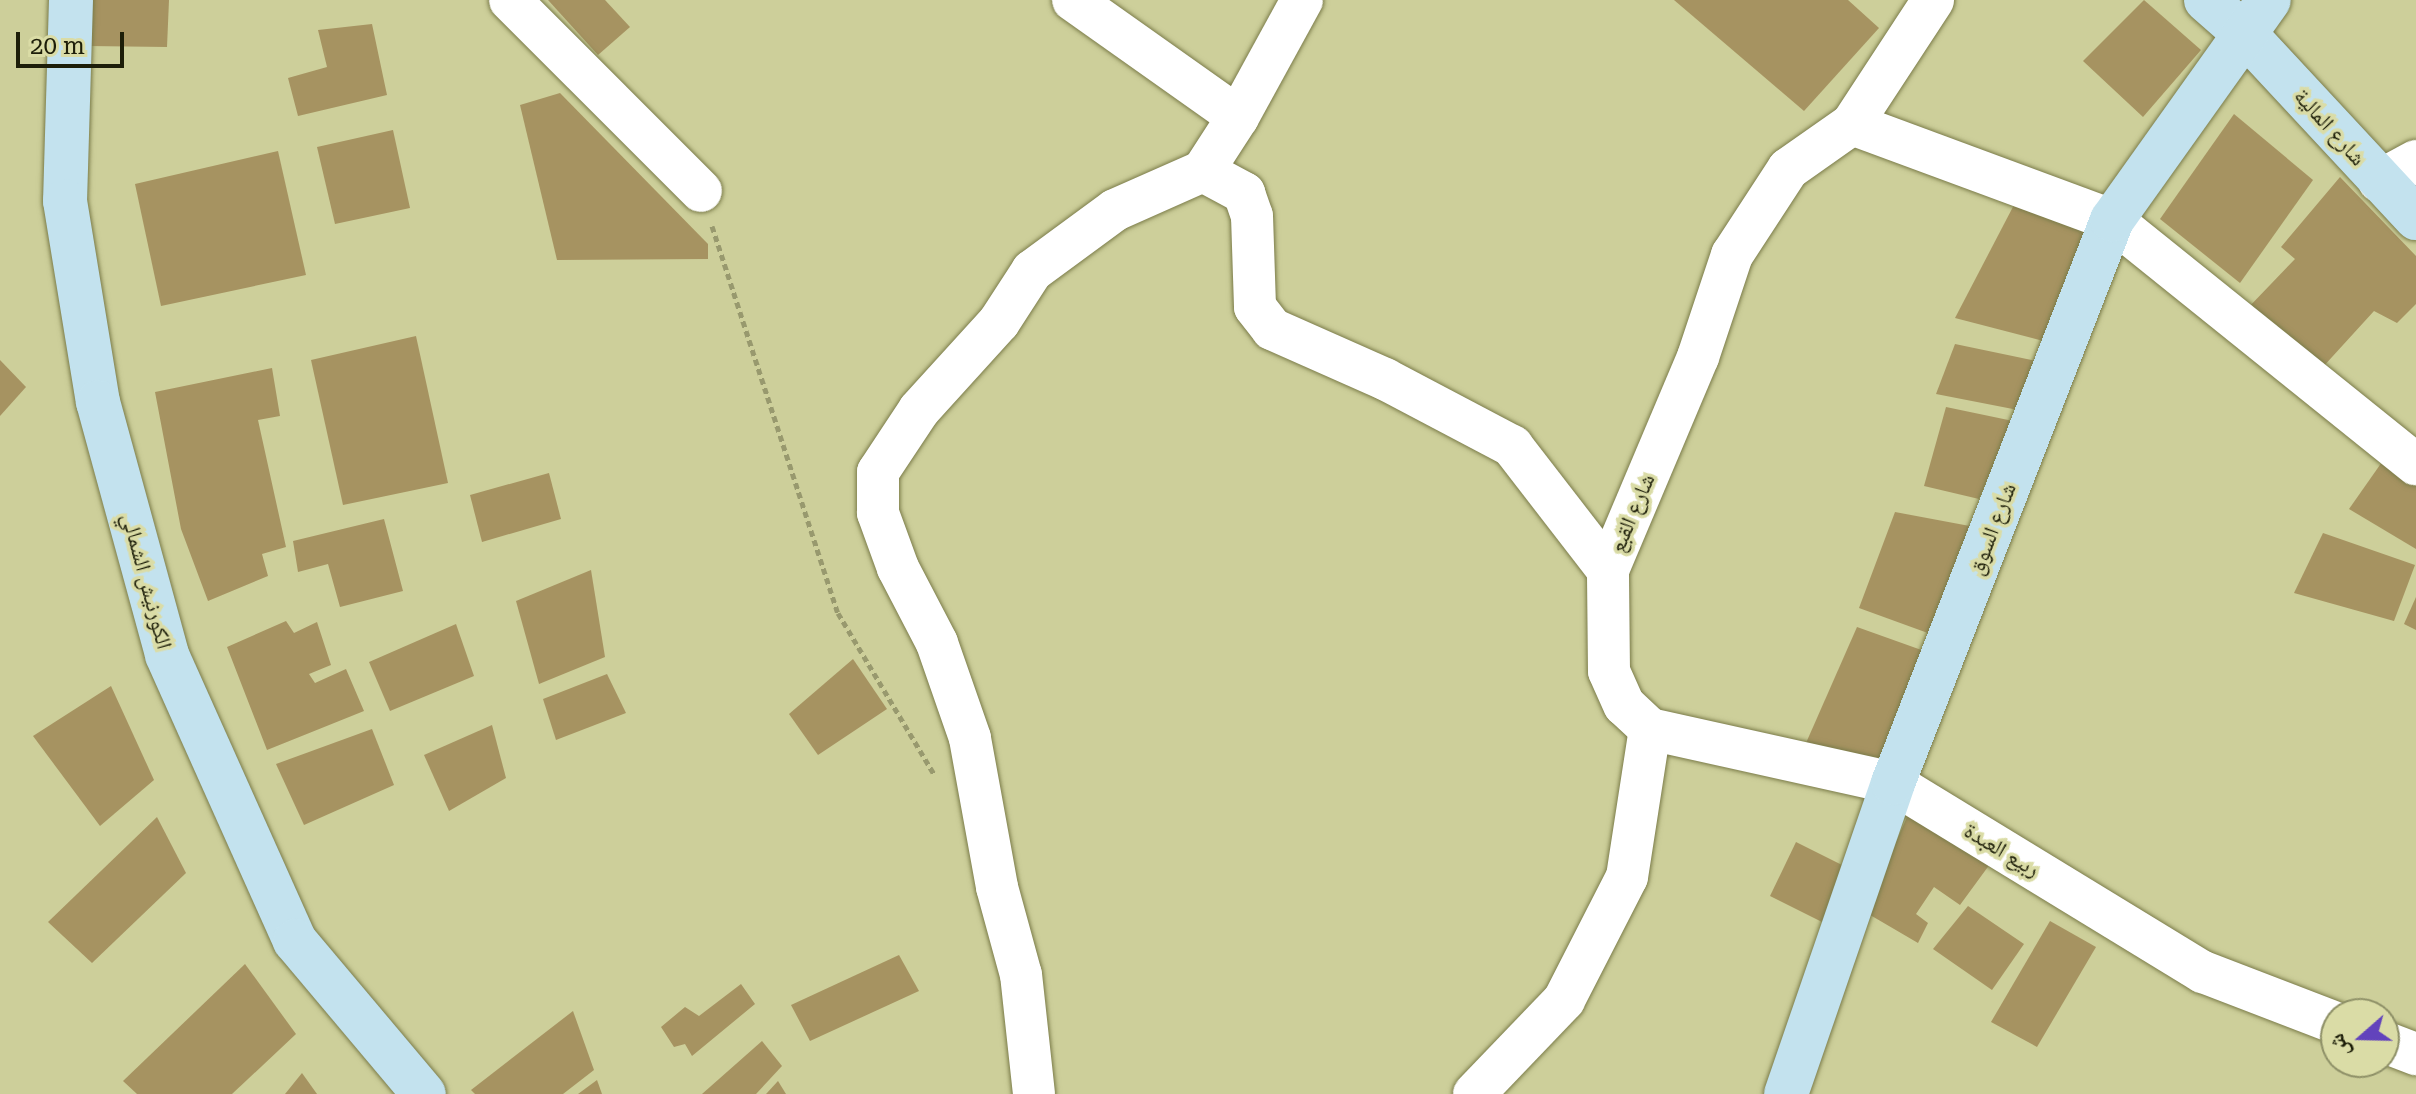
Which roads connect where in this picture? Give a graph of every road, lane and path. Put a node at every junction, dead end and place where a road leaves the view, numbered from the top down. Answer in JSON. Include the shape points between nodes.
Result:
{"nodes":[{"id":1,"x":71,"y":0,"type":"edge"},
{"id":2,"x":510,"y":0,"type":"edge"},
{"id":3,"x":1073,"y":0,"type":"edge"},
{"id":4,"x":1302,"y":0,"type":"edge"},
{"id":5,"x":1933,"y":0,"type":"edge"},
{"id":6,"x":2206,"y":0,"type":"edge"},
{"id":7,"x":2257,"y":18,"type":"edge"},
{"id":8,"x":1238,"y":117,"type":"junction"},
{"id":9,"x":1852,"y":124,"type":"junction"},
{"id":10,"x":1203,"y":171,"type":"junction"},
{"id":11,"x":2397,"y":171,"type":"edge"},
{"id":12,"x":701,"y":191,"type":"joint"},
{"id":13,"x":2416,"y":218,"type":"edge"},
{"id":14,"x":2112,"y":220,"type":"junction"},
{"id":15,"x":2416,"y":464,"type":"edge"},
{"id":16,"x":1608,"y":570,"type":"junction"},
{"id":17,"x":1650,"y":729,"type":"junction"},
{"id":18,"x":936,"y":776,"type":"dead end"},
{"id":19,"x":1893,"y":783,"type":"junction"},
{"id":20,"x":2320,"y":1017,"type":"edge"},
{"id":21,"x":424,"y":1094,"type":"edge"},
{"id":22,"x":1034,"y":1094,"type":"edge"},
{"id":23,"x":1474,"y":1094,"type":"edge"},
{"id":24,"x":1786,"y":1094,"type":"edge"}],
"edges":[{"from":1,"to":21,"type":"street","name":"الكورنيش الشمالي","via":[[65,201],[98,402],[167,655],[295,941]]},
{"from":2,"to":12,"type":"street"},
{"from":3,"to":8,"type":"street"},
{"from":4,"to":8,"type":"street"},
{"from":5,"to":9,"type":"street","name":"شارع القبع"},
{"from":6,"to":7,"type":"street","name":"شارع المالية"},
{"from":7,"to":11,"type":"street","name":"شارع المالية"},
{"from":7,"to":14,"type":"street","name":"شارع السوق"},
{"from":8,"to":10,"type":"street"},
{"from":9,"to":14,"type":"street"},
{"from":9,"to":16,"type":"street","name":"شارع القبع","via":[[1788,169],[1732,255],[1698,357]]},
{"from":10,"to":16,"type":"street","via":[[1244,193],[1252,216],[1255,307],[1272,329],[1385,379],[1512,446]]},
{"from":10,"to":22,"type":"street","via":[[1115,210],[1032,271],[999,322],[919,410],[878,472],[878,513],[898,568],[937,643],[970,738],[997,887],[1021,975]]},
{"from":11,"to":13,"type":"street","name":"شارع المالية"},
{"from":12,"to":18,"type":"path","via":[[838,613]]},
{"from":14,"to":15,"type":"street"},
{"from":14,"to":19,"type":"street","name":"شارع السوق"},
{"from":16,"to":17,"type":"street","name":"شارع القبع","via":[[1609,671],[1624,705]]},
{"from":17,"to":19,"type":"street","name":"ربيع العبدة"},
{"from":17,"to":23,"type":"street","via":[[1627,877],[1564,1000]]},
{"from":19,"to":20,"type":"street","name":"ربيع العبدة","via":[[2203,972]]},
{"from":19,"to":24,"type":"street","name":"شارع السوق"}]}
